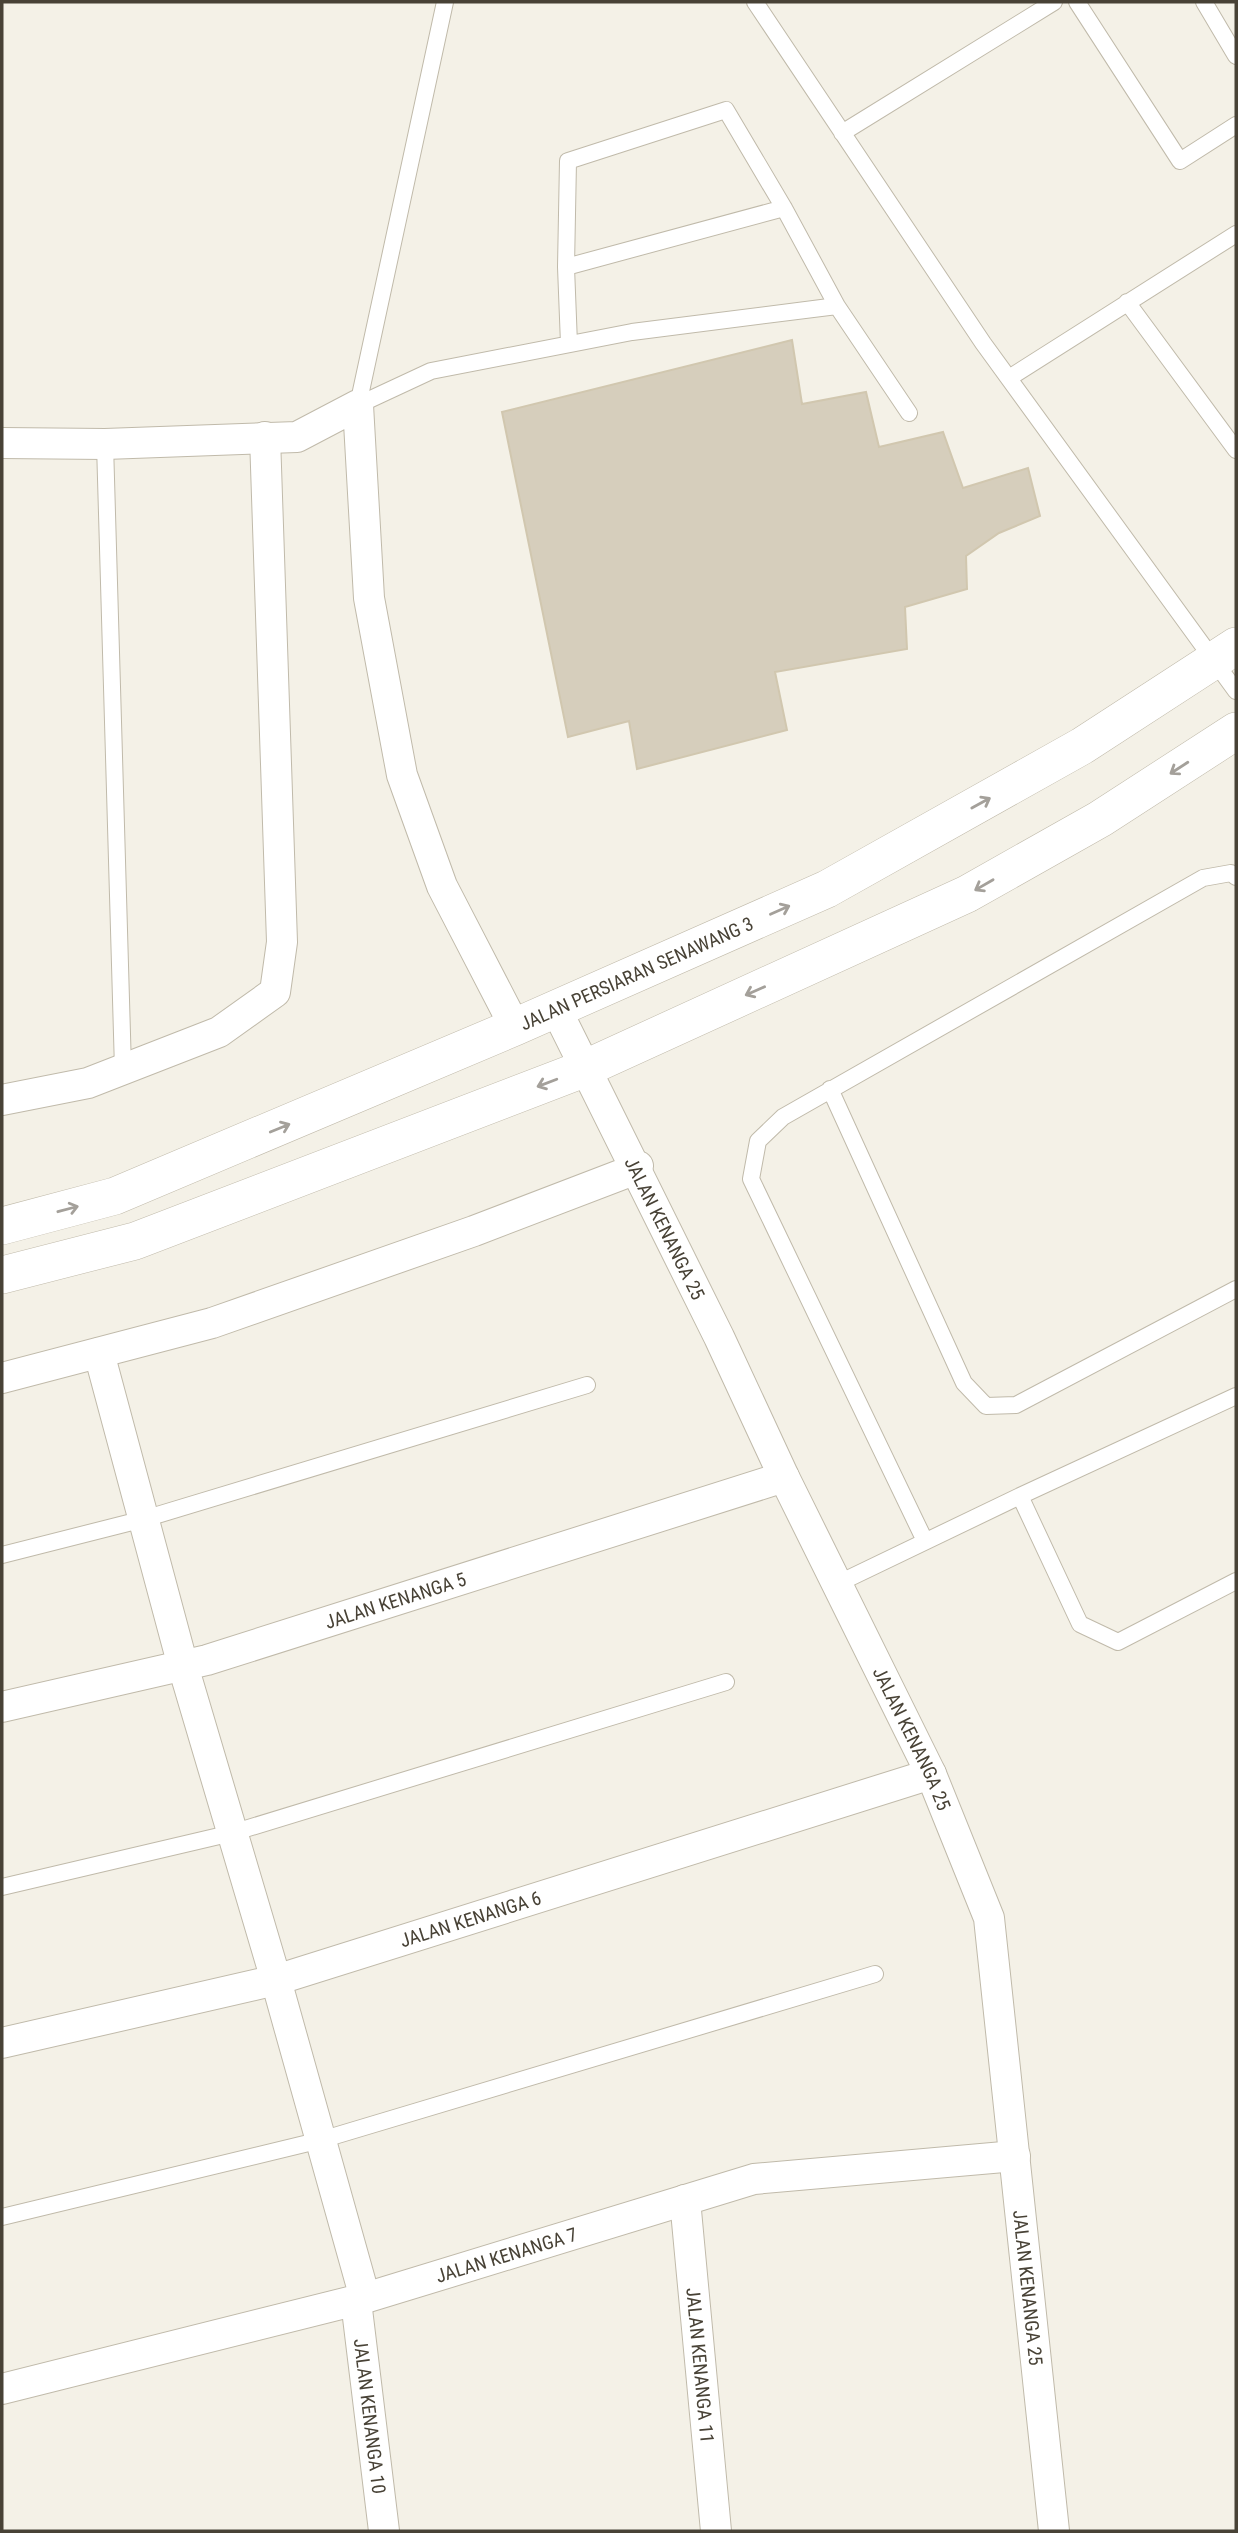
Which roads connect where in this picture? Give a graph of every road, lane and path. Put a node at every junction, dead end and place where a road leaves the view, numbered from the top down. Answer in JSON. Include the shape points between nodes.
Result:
{"nodes":[{"id":1,"x":445,"y":2,"type":"edge"},
{"id":2,"x":755,"y":2,"type":"edge"},
{"id":3,"x":1054,"y":2,"type":"edge"},
{"id":4,"x":1077,"y":2,"type":"edge"},
{"id":5,"x":1203,"y":2,"type":"edge"},
{"id":6,"x":1236,"y":56,"type":"edge"},
{"id":7,"x":1236,"y":125,"type":"edge"},
{"id":8,"x":842,"y":133,"type":"junction"},
{"id":9,"x":784,"y":208,"type":"junction"},
{"id":10,"x":1236,"y":234,"type":"edge"},
{"id":11,"x":566,"y":267,"type":"junction"},
{"id":12,"x":1127,"y":302,"type":"junction"},
{"id":13,"x":837,"y":306,"type":"junction"},
{"id":14,"x":569,"y":344,"type":"junction"},
{"id":15,"x":1009,"y":378,"type":"junction"},
{"id":16,"x":358,"y":405,"type":"junction"},
{"id":17,"x":909,"y":413,"type":"dead end"},
{"id":18,"x":265,"y":437,"type":"junction"},
{"id":19,"x":2,"y":443,"type":"edge"},
{"id":20,"x":105,"y":444,"type":"junction"},
{"id":21,"x":1236,"y":450,"type":"edge"},
{"id":22,"x":1224,"y":653,"type":"edge"},
{"id":23,"x":1236,"y":691,"type":"edge"},
{"id":24,"x":1236,"y":731,"type":"edge"},
{"id":25,"x":1236,"y":877,"type":"edge"},
{"id":26,"x":556,"y":1009,"type":"junction"},
{"id":27,"x":515,"y":1027,"type":"junction"},
{"id":28,"x":586,"y":1068,"type":"junction"},
{"id":29,"x":123,"y":1069,"type":"junction"},
{"id":30,"x":830,"y":1089,"type":"junction"},
{"id":31,"x":2,"y":1100,"type":"edge"},
{"id":32,"x":637,"y":1167,"type":"junction"},
{"id":33,"x":2,"y":1226,"type":"edge"},
{"id":34,"x":2,"y":1275,"type":"edge"},
{"id":35,"x":1236,"y":1289,"type":"edge"},
{"id":36,"x":99,"y":1353,"type":"junction"},
{"id":37,"x":2,"y":1378,"type":"edge"},
{"id":38,"x":587,"y":1385,"type":"dead end"},
{"id":39,"x":1236,"y":1396,"type":"edge"},
{"id":40,"x":784,"y":1477,"type":"junction"},
{"id":41,"x":1020,"y":1496,"type":"junction"},
{"id":42,"x":144,"y":1519,"type":"junction"},
{"id":43,"x":925,"y":1541,"type":"junction"},
{"id":44,"x":2,"y":1555,"type":"edge"},
{"id":45,"x":1236,"y":1581,"type":"edge"},
{"id":46,"x":837,"y":1584,"type":"junction"},
{"id":47,"x":183,"y":1666,"type":"junction"},
{"id":48,"x":726,"y":1682,"type":"dead end"},
{"id":49,"x":2,"y":1707,"type":"edge"},
{"id":50,"x":932,"y":1774,"type":"junction"},
{"id":51,"x":232,"y":1833,"type":"junction"},
{"id":52,"x":2,"y":1887,"type":"edge"},
{"id":53,"x":875,"y":1974,"type":"dead end"},
{"id":54,"x":276,"y":1980,"type":"junction"},
{"id":55,"x":2,"y":2043,"type":"edge"},
{"id":56,"x":321,"y":2140,"type":"junction"},
{"id":57,"x":1015,"y":2156,"type":"junction"},
{"id":58,"x":685,"y":2200,"type":"junction"},
{"id":59,"x":2,"y":2217,"type":"edge"},
{"id":60,"x":361,"y":2299,"type":"junction"},
{"id":61,"x":2,"y":2389,"type":"edge"},
{"id":62,"x":384,"y":2531,"type":"edge"},
{"id":63,"x":716,"y":2531,"type":"edge"},
{"id":64,"x":1054,"y":2531,"type":"edge"}],
"edges":[{"from":1,"to":16,"type":"lane"},
{"from":2,"to":8,"type":"lane"},
{"from":3,"to":8,"type":"lane"},
{"from":4,"to":7,"type":"lane","via":[[1180,161]]},
{"from":5,"to":6,"type":"lane"},
{"from":8,"to":15,"type":"lane"},
{"from":9,"to":11,"type":"lane"},
{"from":9,"to":11,"type":"lane","via":[[726,110],[568,161]]},
{"from":9,"to":13,"type":"lane"},
{"from":10,"to":12,"type":"lane"},
{"from":11,"to":14,"type":"lane"},
{"from":12,"to":15,"type":"lane"},
{"from":12,"to":21,"type":"lane"},
{"from":13,"to":14,"type":"lane"},
{"from":13,"to":17,"type":"lane"},
{"from":14,"to":16,"type":"lane","via":[[431,371]]},
{"from":15,"to":22,"type":"lane"},
{"from":16,"to":18,"type":"street","via":[[298,437]]},
{"from":16,"to":27,"type":"street","via":[[369,598],[402,775],[442,886]]},
{"from":18,"to":20,"type":"street"},
{"from":18,"to":29,"type":"street","via":[[282,942],[275,992],[219,1032]]},
{"from":19,"to":20,"type":"street"},
{"from":20,"to":29,"type":"lane"},
{"from":22,"to":23,"type":"lane"},
{"from":26,"to":22,"type":"street","name":"JALAN PERSIARAN SENAWANG 3","one_way":true,"via":[[827,889],[1082,746]]},
{"from":24,"to":28,"type":"street","one_way":true,"via":[[1100,819],[967,894]]},
{"from":25,"to":30,"type":"lane","via":[[1231,873],[1203,878]]},
{"from":26,"to":27,"type":"street","name":"JALAN PERSIARAN SENAWANG 3"},
{"from":26,"to":28,"type":"street","name":"JALAN KENANGA 25"},
{"from":33,"to":27,"type":"street","name":"JALAN PERSIARAN SENAWANG 3","one_way":true,"via":[[115,1196]]},
{"from":28,"to":32,"type":"street","name":"JALAN KENANGA 25"},
{"from":28,"to":34,"type":"street","one_way":true,"via":[[135,1241]]},
{"from":29,"to":31,"type":"street","via":[[89,1083]]},
{"from":30,"to":35,"type":"lane","via":[[964,1383],[986,1406],[1016,1405]]},
{"from":30,"to":43,"type":"lane","via":[[783,1117],[758,1142],[751,1179]]},
{"from":32,"to":36,"type":"street","via":[[474,1231],[212,1323]]},
{"from":32,"to":40,"type":"street","name":"JALAN KENANGA 25"},
{"from":36,"to":37,"type":"street"},
{"from":36,"to":42,"type":"street","name":"JALAN KENANGA 10"},
{"from":38,"to":42,"type":"lane"},
{"from":39,"to":41,"type":"lane"},
{"from":40,"to":46,"type":"street","name":"JALAN KENANGA 25"},
{"from":40,"to":47,"type":"street","name":"JALAN KENANGA 5"},
{"from":41,"to":43,"type":"lane"},
{"from":41,"to":45,"type":"lane","via":[[1080,1625],[1118,1642]]},
{"from":42,"to":44,"type":"lane"},
{"from":42,"to":47,"type":"street","name":"JALAN KENANGA 10"},
{"from":43,"to":46,"type":"lane"},
{"from":46,"to":50,"type":"street","name":"JALAN KENANGA 25"},
{"from":47,"to":49,"type":"street","name":"JALAN KENANGA 5"},
{"from":47,"to":51,"type":"street","name":"JALAN KENANGA 10"},
{"from":48,"to":51,"type":"lane"},
{"from":50,"to":54,"type":"street","name":"JALAN KENANGA 6"},
{"from":50,"to":57,"type":"street","name":"JALAN KENANGA 25","via":[[989,1918]]},
{"from":51,"to":52,"type":"lane"},
{"from":51,"to":54,"type":"street","name":"JALAN KENANGA 10"},
{"from":53,"to":56,"type":"lane"},
{"from":54,"to":55,"type":"street","name":"JALAN KENANGA 6"},
{"from":54,"to":56,"type":"street","name":"JALAN KENANGA 10"},
{"from":56,"to":59,"type":"lane"},
{"from":56,"to":60,"type":"street","name":"JALAN KENANGA 10"},
{"from":57,"to":58,"type":"street","name":"JALAN KENANGA 7","via":[[754,2179]]},
{"from":57,"to":64,"type":"street","name":"JALAN KENANGA 25"},
{"from":58,"to":60,"type":"street","name":"JALAN KENANGA 7"},
{"from":58,"to":63,"type":"street","name":"JALAN KENANGA 11"},
{"from":60,"to":61,"type":"street","name":"JALAN KENANGA 7"},
{"from":60,"to":62,"type":"street","name":"JALAN KENANGA 10"}]}
